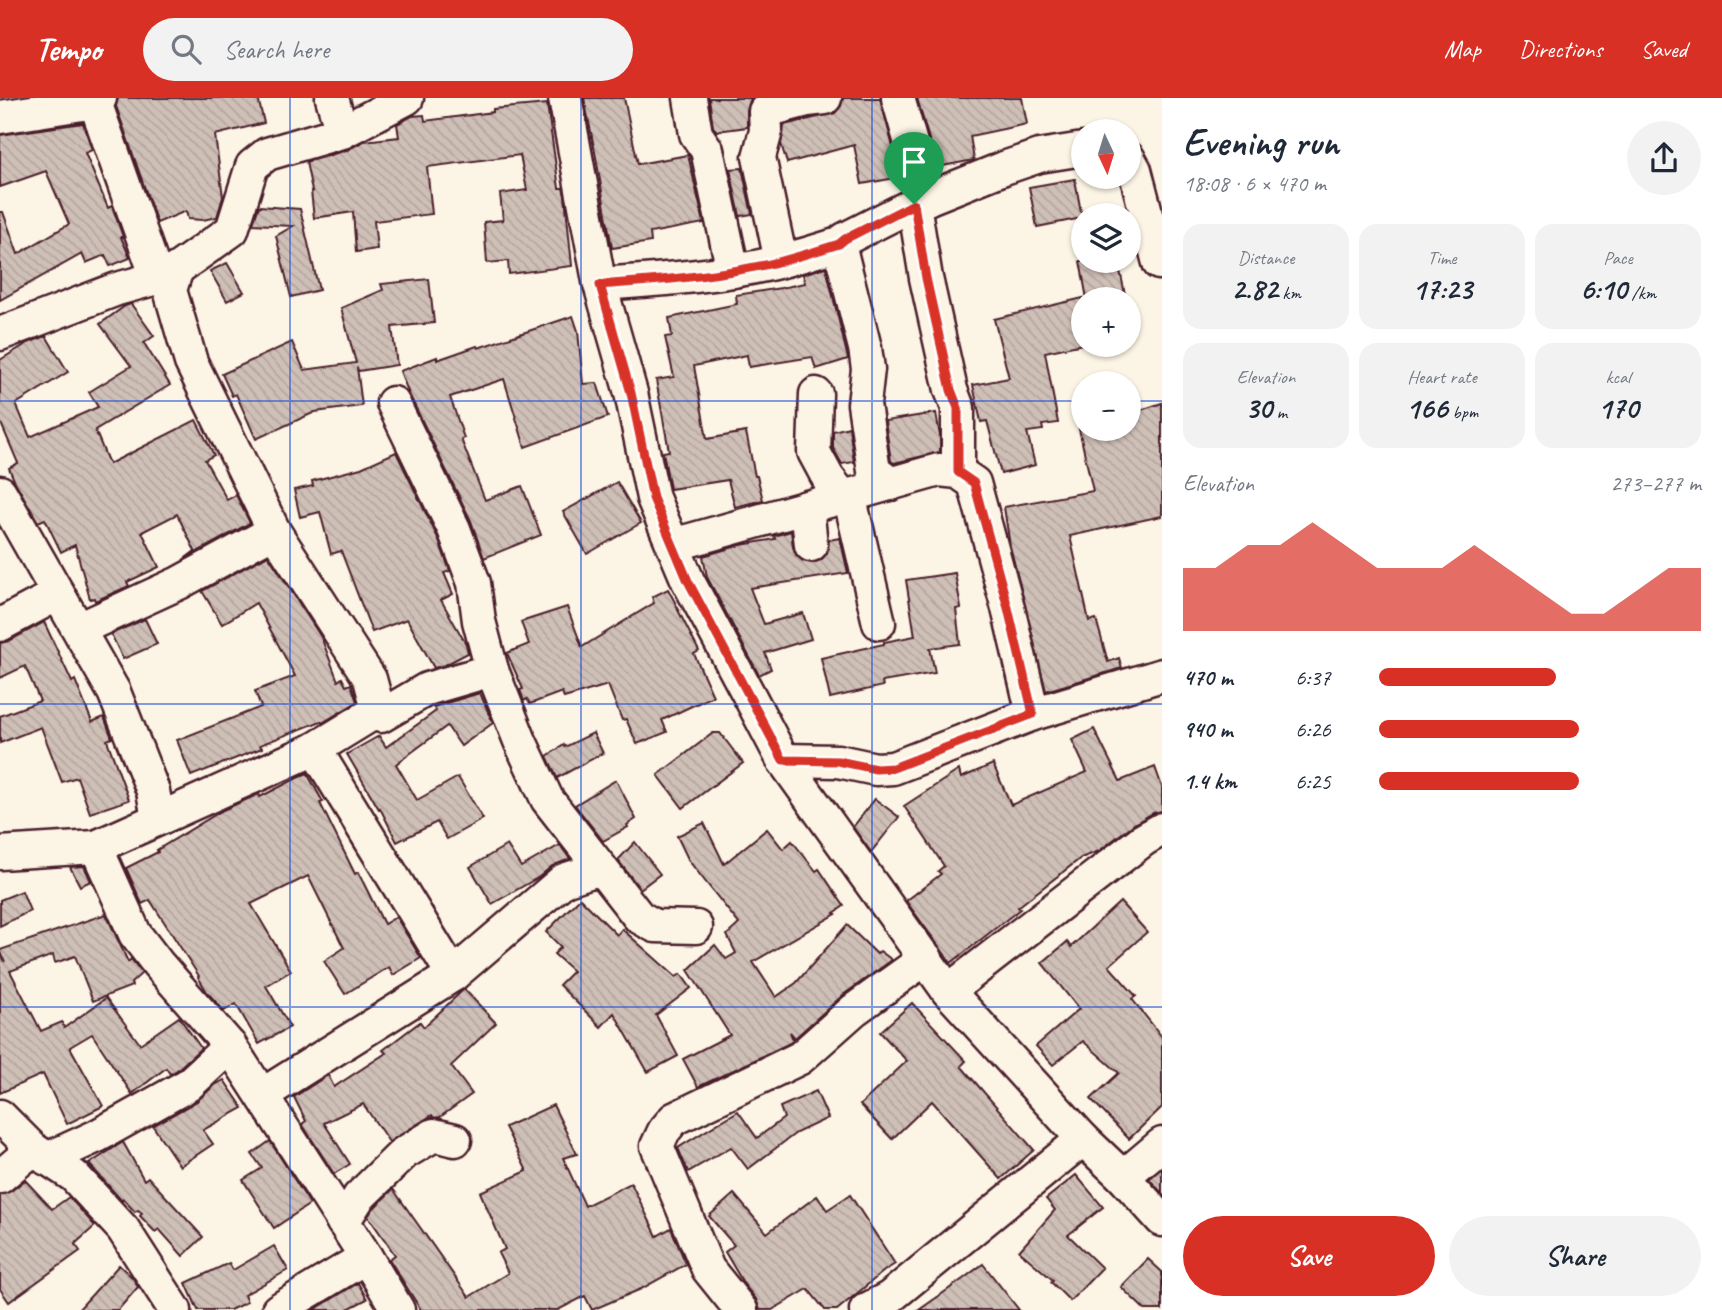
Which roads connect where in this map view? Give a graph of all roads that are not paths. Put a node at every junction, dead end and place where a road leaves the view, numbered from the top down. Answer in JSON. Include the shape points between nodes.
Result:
{"nodes":[{"id":1,"x":332,"y":98,"type":"edge"},
{"id":2,"x":407,"y":98,"type":"edge"},
{"id":3,"x":565,"y":98,"type":"edge"},
{"id":4,"x":690,"y":98,"type":"edge"},
{"id":5,"x":825,"y":98,"type":"edge"},
{"id":6,"x":898,"y":98,"type":"edge"},
{"id":7,"x":98,"y":100,"type":"edge"},
{"id":8,"x":0,"y":117,"type":"edge"},
{"id":9,"x":342,"y":132,"type":"junction"},
{"id":10,"x":1071,"y":151,"type":"edge"},
{"id":11,"x":1140,"y":189,"type":"edge"},
{"id":12,"x":920,"y":202,"type":"junction"},
{"id":13,"x":839,"y":244,"type":"junction"},
{"id":14,"x":781,"y":261,"type":"junction"},
{"id":15,"x":1161,"y":266,"type":"edge"},
{"id":16,"x":733,"y":271,"type":"junction"},
{"id":17,"x":167,"y":274,"type":"junction"},
{"id":18,"x":600,"y":285,"type":"junction"},
{"id":19,"x":0,"y":334,"type":"edge"},
{"id":20,"x":817,"y":394,"type":"dead end"},
{"id":21,"x":393,"y":403,"type":"dead end"},
{"id":22,"x":958,"y":472,"type":"junction"},
{"id":23,"x":891,"y":484,"type":"junction"},
{"id":24,"x":0,"y":492,"type":"edge"},
{"id":25,"x":846,"y":496,"type":"junction"},
{"id":26,"x":807,"y":507,"type":"junction"},
{"id":27,"x":274,"y":531,"type":"junction"},
{"id":28,"x":673,"y":545,"type":"junction"},
{"id":29,"x":811,"y":545,"type":"dead end"},
{"id":30,"x":58,"y":594,"type":"junction"},
{"id":31,"x":879,"y":623,"type":"dead end"},
{"id":32,"x":0,"y":625,"type":"edge"},
{"id":33,"x":79,"y":629,"type":"junction"},
{"id":34,"x":492,"y":670,"type":"junction"},
{"id":35,"x":1162,"y":675,"type":"edge"},
{"id":36,"x":377,"y":711,"type":"junction"},
{"id":37,"x":1033,"y":714,"type":"junction"},
{"id":38,"x":315,"y":749,"type":"junction"},
{"id":39,"x":783,"y":760,"type":"junction"},
{"id":40,"x":158,"y":818,"type":"junction"},
{"id":41,"x":1162,"y":829,"type":"edge"},
{"id":42,"x":96,"y":847,"type":"junction"},
{"id":43,"x":0,"y":853,"type":"edge"},
{"id":44,"x":601,"y":868,"type":"junction"},
{"id":45,"x":696,"y":927,"type":"dead end"},
{"id":46,"x":926,"y":958,"type":"junction"},
{"id":47,"x":453,"y":975,"type":"junction"},
{"id":48,"x":948,"y":990,"type":"junction"},
{"id":49,"x":230,"y":1046,"type":"junction"},
{"id":50,"x":262,"y":1095,"type":"junction"},
{"id":51,"x":0,"y":1116,"type":"edge"},
{"id":52,"x":1083,"y":1139,"type":"junction"},
{"id":53,"x":455,"y":1140,"type":"dead end"},
{"id":54,"x":1162,"y":1144,"type":"edge"},
{"id":55,"x":40,"y":1154,"type":"junction"},
{"id":56,"x":0,"y":1177,"type":"edge"},
{"id":57,"x":1123,"y":1177,"type":"junction"},
{"id":58,"x":1162,"y":1220,"type":"edge"},
{"id":59,"x":343,"y":1222,"type":"junction"},
{"id":60,"x":366,"y":1257,"type":"junction"},
{"id":61,"x":882,"y":1306,"type":"edge"},
{"id":62,"x":175,"y":1310,"type":"edge"},
{"id":63,"x":278,"y":1310,"type":"edge"},
{"id":64,"x":398,"y":1310,"type":"edge"},
{"id":65,"x":741,"y":1310,"type":"edge"}],
"edges":[{"from":1,"to":9,"type":"street"},
{"from":2,"to":9,"type":"street"},
{"from":3,"to":18,"type":"street"},
{"from":4,"to":16,"type":"street","via":[[696,134],[707,150]]},
{"from":5,"to":14,"type":"street","via":[[765,111],[766,131],[759,157]]},
{"from":6,"to":12,"type":"street"},
{"from":7,"to":8,"type":"street"},
{"from":7,"to":17,"type":"street"},
{"from":9,"to":17,"type":"street","via":[[267,154],[252,166],[232,230]]},
{"from":10,"to":12,"type":"street","via":[[1039,156]]},
{"from":11,"to":15,"type":"street"},
{"from":12,"to":13,"type":"street"},
{"from":12,"to":22,"type":"street","via":[[926,278],[958,408]]},
{"from":13,"to":14,"type":"street"},
{"from":13,"to":23,"type":"street","via":[[865,348],[864,404],[874,471]]},
{"from":14,"to":16,"type":"street"},
{"from":16,"to":18,"type":"street"},
{"from":17,"to":19,"type":"street"},
{"from":17,"to":27,"type":"street","via":[[191,362]]},
{"from":18,"to":28,"type":"street","via":[[631,393],[653,498]]},
{"from":20,"to":25,"type":"street","via":[[814,452],[828,478]]},
{"from":21,"to":34,"type":"street","via":[[454,529],[474,583]]},
{"from":22,"to":23,"type":"street","via":[[939,470]]},
{"from":22,"to":37,"type":"street","via":[[974,483]]},
{"from":23,"to":25,"type":"street"},
{"from":24,"to":30,"type":"street"},
{"from":25,"to":26,"type":"street"},
{"from":25,"to":31,"type":"street"},
{"from":26,"to":28,"type":"street"},
{"from":26,"to":29,"type":"street"},
{"from":27,"to":33,"type":"street","via":[[179,583]]},
{"from":27,"to":36,"type":"street","via":[[370,679]]},
{"from":28,"to":39,"type":"street"},
{"from":30,"to":32,"type":"street"},
{"from":30,"to":33,"type":"street"},
{"from":33,"to":40,"type":"street","via":[[114,692],[153,791]]},
{"from":34,"to":36,"type":"street","via":[[427,689],[381,716]]},
{"from":34,"to":44,"type":"street","via":[[547,799]]},
{"from":35,"to":37,"type":"street"},
{"from":36,"to":38,"type":"street"},
{"from":37,"to":39,"type":"street","via":[[893,768]]},
{"from":38,"to":40,"type":"street"},
{"from":38,"to":47,"type":"street"},
{"from":39,"to":46,"type":"street"},
{"from":40,"to":42,"type":"street"},
{"from":41,"to":48,"type":"street"},
{"from":42,"to":43,"type":"street"},
{"from":42,"to":49,"type":"street","via":[[135,934]]},
{"from":44,"to":45,"type":"street","via":[[639,917],[655,926]]},
{"from":44,"to":47,"type":"street","via":[[564,880]]},
{"from":46,"to":48,"type":"street"},
{"from":46,"to":65,"type":"street","via":[[854,1010],[800,1058],[674,1119],[664,1131],[657,1146],[708,1269]]},
{"from":47,"to":50,"type":"street"},
{"from":48,"to":52,"type":"street"},
{"from":49,"to":50,"type":"street"},
{"from":49,"to":55,"type":"street","via":[[188,1085],[97,1136]]},
{"from":50,"to":59,"type":"street"},
{"from":51,"to":55,"type":"street"},
{"from":52,"to":57,"type":"street"},
{"from":52,"to":61,"type":"street"},
{"from":53,"to":59,"type":"street","via":[[434,1135],[404,1153],[359,1197]]},
{"from":54,"to":57,"type":"street"},
{"from":55,"to":56,"type":"street"},
{"from":55,"to":62,"type":"street","via":[[74,1176],[123,1229]]},
{"from":57,"to":58,"type":"street"},
{"from":59,"to":60,"type":"street"},
{"from":60,"to":63,"type":"street"},
{"from":60,"to":64,"type":"street"}]}
